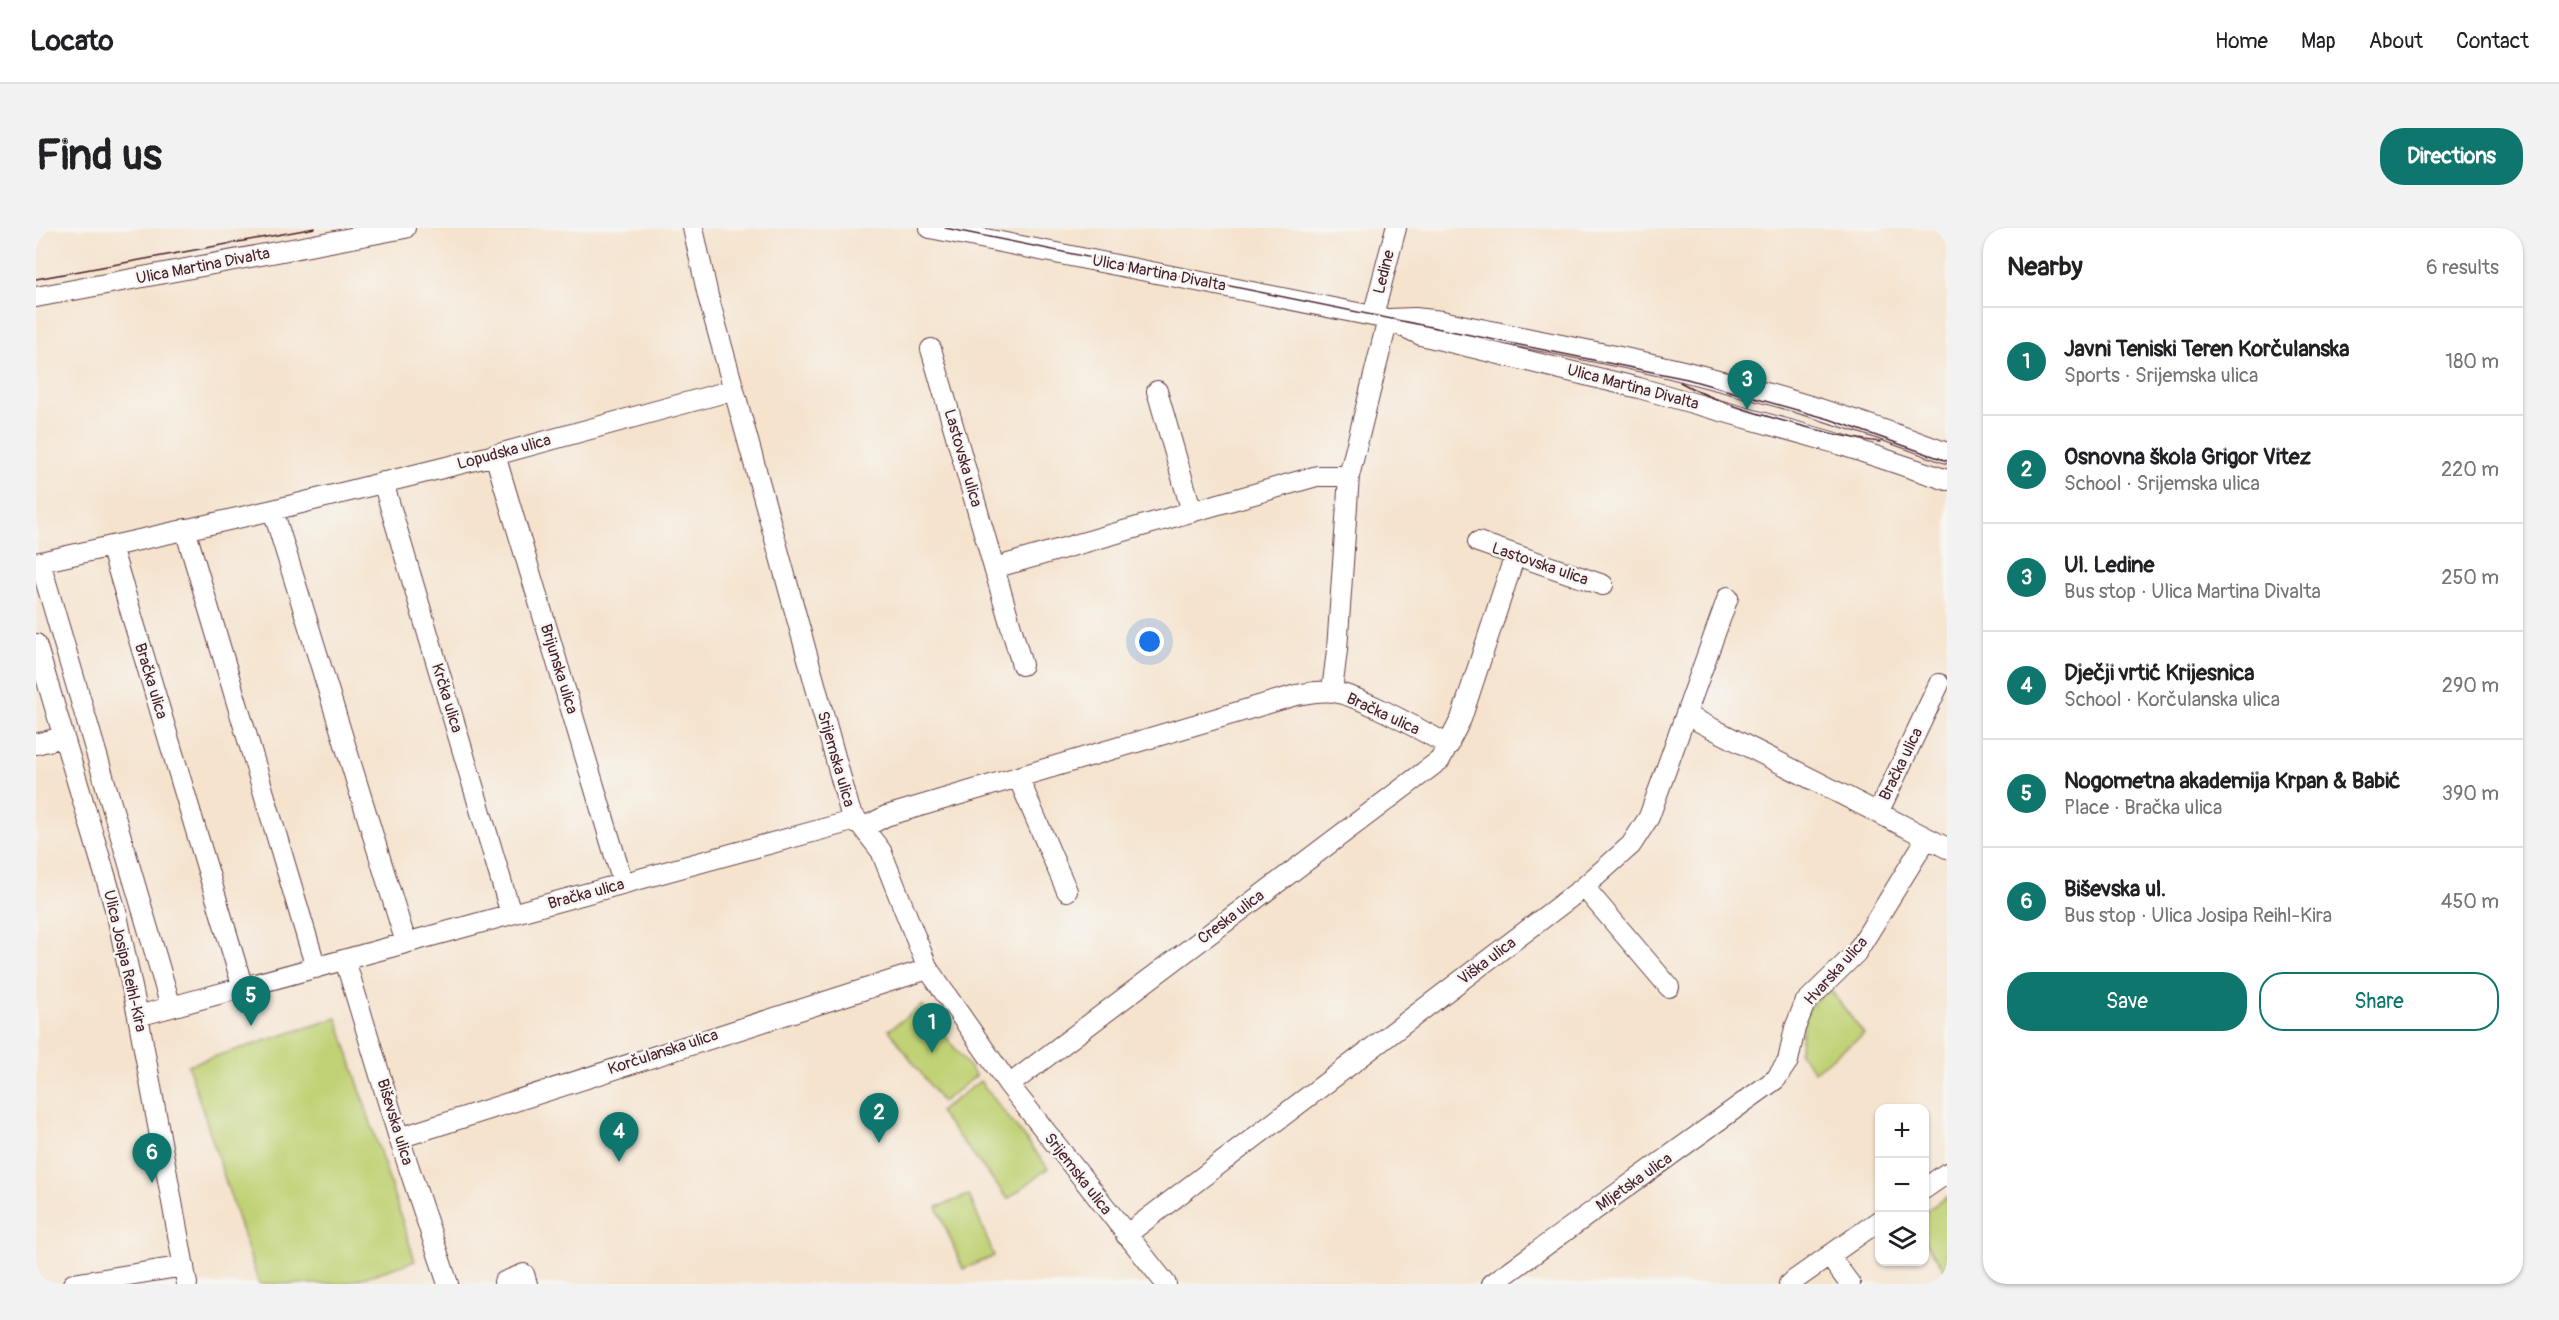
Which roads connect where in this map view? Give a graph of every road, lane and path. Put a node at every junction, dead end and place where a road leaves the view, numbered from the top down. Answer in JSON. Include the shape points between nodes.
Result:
{"nodes":[{"id":1,"x":405,"y":228,"type":"edge"},
{"id":2,"x":693,"y":228,"type":"edge"},
{"id":3,"x":707,"y":228,"type":"edge"},
{"id":4,"x":930,"y":228,"type":"edge"},
{"id":5,"x":1396,"y":228,"type":"edge"},
{"id":6,"x":700,"y":258,"type":"junction"},
{"id":7,"x":36,"y":297,"type":"edge"},
{"id":8,"x":1381,"y":318,"type":"junction"},
{"id":9,"x":931,"y":349,"type":"dead end"},
{"id":10,"x":734,"y":390,"type":"junction"},
{"id":11,"x":1156,"y":391,"type":"dead end"},
{"id":12,"x":1947,"y":453,"type":"edge"},
{"id":13,"x":495,"y":455,"type":"junction"},
{"id":14,"x":1349,"y":476,"type":"junction"},
{"id":15,"x":1947,"y":480,"type":"edge"},
{"id":16,"x":383,"y":482,"type":"junction"},
{"id":17,"x":273,"y":510,"type":"junction"},
{"id":18,"x":1192,"y":512,"type":"junction"},
{"id":19,"x":184,"y":529,"type":"junction"},
{"id":20,"x":1478,"y":542,"type":"dead end"},
{"id":21,"x":111,"y":546,"type":"junction"},
{"id":22,"x":1515,"y":555,"type":"junction"},
{"id":23,"x":38,"y":563,"type":"edge"},
{"id":24,"x":994,"y":568,"type":"junction"},
{"id":25,"x":1603,"y":585,"type":"dead end"},
{"id":26,"x":1728,"y":597,"type":"dead end"},
{"id":27,"x":36,"y":644,"type":"edge"},
{"id":28,"x":1022,"y":665,"type":"dead end"},
{"id":29,"x":1940,"y":684,"type":"dead end"},
{"id":30,"x":1332,"y":691,"type":"junction"},
{"id":31,"x":1686,"y":715,"type":"junction"},
{"id":32,"x":63,"y":737,"type":"junction"},
{"id":33,"x":36,"y":744,"type":"edge"},
{"id":34,"x":1449,"y":745,"type":"junction"},
{"id":35,"x":1018,"y":777,"type":"junction"},
{"id":36,"x":1879,"y":811,"type":"junction"},
{"id":37,"x":859,"y":824,"type":"junction"},
{"id":38,"x":1927,"y":838,"type":"junction"},
{"id":39,"x":1947,"y":848,"type":"edge"},
{"id":40,"x":623,"y":883,"type":"junction"},
{"id":41,"x":1584,"y":887,"type":"junction"},
{"id":42,"x":1067,"y":891,"type":"dead end"},
{"id":43,"x":512,"y":914,"type":"junction"},
{"id":44,"x":406,"y":943,"type":"junction"},
{"id":45,"x":345,"y":960,"type":"junction"},
{"id":46,"x":316,"y":968,"type":"junction"},
{"id":47,"x":928,"y":969,"type":"junction"},
{"id":48,"x":1669,"y":987,"type":"dead end"},
{"id":49,"x":243,"y":988,"type":"junction"},
{"id":50,"x":171,"y":1007,"type":"junction"},
{"id":51,"x":138,"y":1016,"type":"junction"},
{"id":52,"x":1776,"y":1080,"type":"joint"},
{"id":53,"x":1009,"y":1084,"type":"junction"},
{"id":54,"x":399,"y":1137,"type":"junction"},
{"id":55,"x":1947,"y":1173,"type":"edge"},
{"id":56,"x":1929,"y":1186,"type":"edge"},
{"id":57,"x":1875,"y":1224,"type":"edge"},
{"id":58,"x":1126,"y":1235,"type":"junction"},
{"id":59,"x":1829,"y":1256,"type":"junction"},
{"id":60,"x":185,"y":1275,"type":"edge"},
{"id":61,"x":504,"y":1282,"type":"dead end"},
{"id":62,"x":73,"y":1284,"type":"edge"},
{"id":63,"x":448,"y":1284,"type":"edge"},
{"id":64,"x":527,"y":1284,"type":"edge"},
{"id":65,"x":1166,"y":1284,"type":"edge"},
{"id":66,"x":1492,"y":1284,"type":"edge"},
{"id":67,"x":1789,"y":1284,"type":"edge"},
{"id":68,"x":1850,"y":1284,"type":"edge"}],
"edges":[{"from":1,"to":7,"type":"street","name":"Ulica Martina Divalta"},
{"from":2,"to":6,"type":"street","name":"Srijemska ulica"},
{"from":3,"to":6,"type":"street","name":"Srijemska ulica"},
{"from":4,"to":8,"type":"street","name":"Ulica Martina Divalta"},
{"from":5,"to":8,"type":"street","name":"Ledine"},
{"from":6,"to":10,"type":"street","name":"Srijemska ulica"},
{"from":8,"to":12,"type":"street","name":"Ulica Martina Divalta","via":[[1442,321],[1683,371],[1843,416]]},
{"from":8,"to":14,"type":"street"},
{"from":8,"to":15,"type":"street","name":"Ulica Martina Divalta","via":[[1421,335],[1640,388],[1839,444]]},
{"from":9,"to":24,"type":"street","name":"Lastovska ulica"},
{"from":10,"to":13,"type":"street","name":"Lopudska ulica"},
{"from":10,"to":37,"type":"street","name":"Srijemska ulica","via":[[846,798]]},
{"from":11,"to":18,"type":"street"},
{"from":13,"to":16,"type":"street","name":"Lopudska ulica"},
{"from":13,"to":40,"type":"street","name":"Brijunska ulica"},
{"from":14,"to":18,"type":"street","via":[[1317,476]]},
{"from":14,"to":30,"type":"street"},
{"from":16,"to":17,"type":"street","name":"Lopudska ulica"},
{"from":16,"to":43,"type":"street","name":"Krčka ulica"},
{"from":17,"to":19,"type":"street","name":"Lopudska ulica"},
{"from":17,"to":44,"type":"street"},
{"from":18,"to":24,"type":"street"},
{"from":19,"to":21,"type":"street","name":"Lopudska ulica"},
{"from":19,"to":46,"type":"street"},
{"from":20,"to":22,"type":"street","name":"Lastovska ulica"},
{"from":21,"to":23,"type":"street","name":"Lopudska ulica"},
{"from":21,"to":49,"type":"street","name":"Bračka ulica"},
{"from":22,"to":25,"type":"street","name":"Lastovska ulica"},
{"from":22,"to":34,"type":"street"},
{"from":23,"to":50,"type":"street"},
{"from":24,"to":28,"type":"street","name":"Lastovska ulica"},
{"from":26,"to":31,"type":"street","name":"Viška ulica"},
{"from":27,"to":32,"type":"street","name":"Ulica Josipa Reihl-Kira"},
{"from":29,"to":36,"type":"street","name":"Bračka ulica"},
{"from":30,"to":34,"type":"street","name":"Bračka ulica"},
{"from":30,"to":35,"type":"street","name":"Bračka ulica","via":[[1296,695]]},
{"from":31,"to":36,"type":"street","name":"Bračka ulica"},
{"from":31,"to":41,"type":"street","name":"Viška ulica","via":[[1639,836]]},
{"from":32,"to":33,"type":"street"},
{"from":32,"to":51,"type":"street","name":"Ulica Josipa Reihl-Kira","via":[[117,915]]},
{"from":34,"to":53,"type":"street","name":"Creska ulica","via":[[1440,760],[1424,773]]},
{"from":35,"to":37,"type":"street","name":"Bračka ulica"},
{"from":35,"to":42,"type":"street"},
{"from":36,"to":38,"type":"street","name":"Bračka ulica"},
{"from":37,"to":40,"type":"street","name":"Bračka ulica"},
{"from":37,"to":47,"type":"street","name":"Srijemska ulica","via":[[881,850]]},
{"from":38,"to":39,"type":"street","name":"Bračka ulica"},
{"from":38,"to":52,"type":"street","name":"Hvarska ulica","via":[[1856,953],[1806,1003],[1795,1028],[1788,1061]]},
{"from":40,"to":43,"type":"street","name":"Bračka ulica"},
{"from":41,"to":48,"type":"street"},
{"from":41,"to":58,"type":"street","name":"Viška ulica"},
{"from":43,"to":44,"type":"street","name":"Bračka ulica"},
{"from":44,"to":45,"type":"street","name":"Bračka ulica"},
{"from":45,"to":46,"type":"street","name":"Bračka ulica"},
{"from":45,"to":54,"type":"street","name":"Biševska ulica"},
{"from":46,"to":49,"type":"street","name":"Bračka ulica"},
{"from":47,"to":53,"type":"street","name":"Srijemska ulica"},
{"from":47,"to":54,"type":"street","name":"Korčulanska ulica"},
{"from":49,"to":50,"type":"street","name":"Bračka ulica"},
{"from":50,"to":51,"type":"street","name":"Bračka ulica"},
{"from":51,"to":60,"type":"street","name":"Ulica Josipa Reihl-Kira"},
{"from":52,"to":66,"type":"street","name":"Mljetska ulica"},
{"from":53,"to":58,"type":"street","name":"Srijemska ulica"},
{"from":54,"to":63,"type":"street","name":"Biševska ulica"},
{"from":55,"to":56,"type":"street"},
{"from":57,"to":59,"type":"street"},
{"from":58,"to":65,"type":"street","name":"Srijemska ulica"},
{"from":59,"to":67,"type":"street"},
{"from":59,"to":68,"type":"street"},
{"from":60,"to":62,"type":"street"},
{"from":61,"to":64,"type":"street","via":[[524,1274]]}]}
